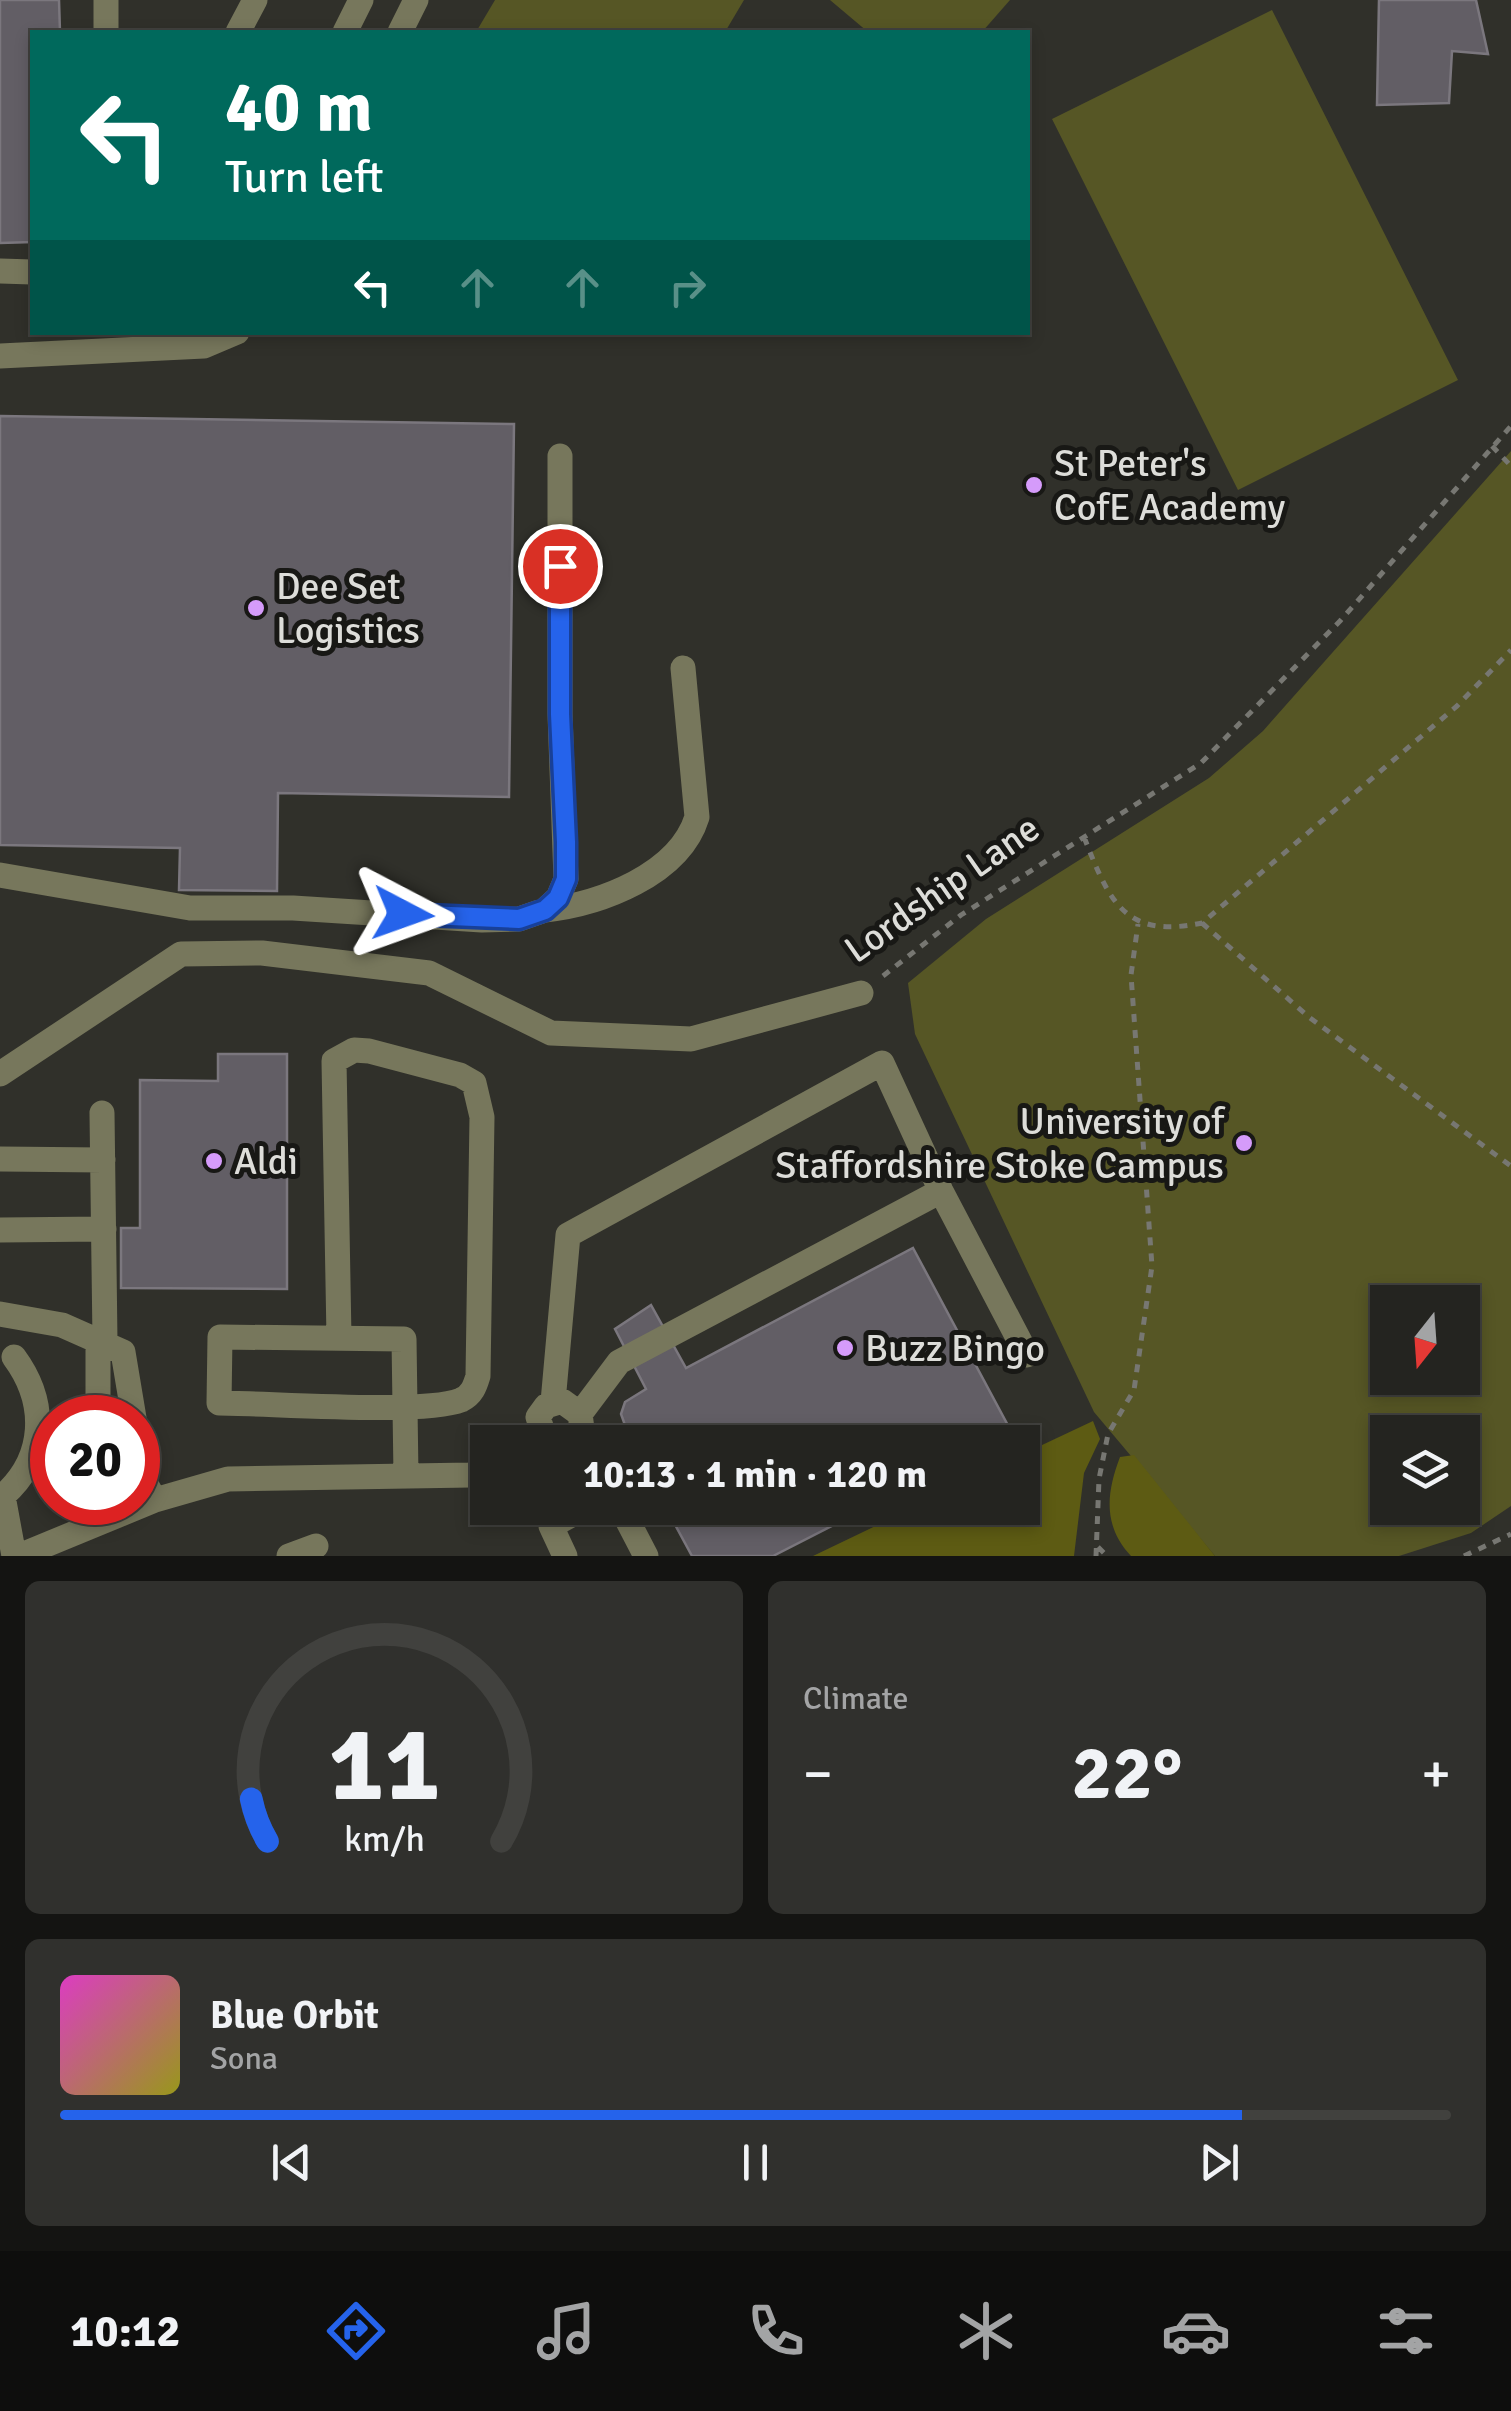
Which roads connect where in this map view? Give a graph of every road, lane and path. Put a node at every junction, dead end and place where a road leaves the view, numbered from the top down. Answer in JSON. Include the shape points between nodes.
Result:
{"nodes":[{"id":1,"x":106,"y":0,"type":"edge"},
{"id":2,"x":255,"y":0,"type":"edge"},
{"id":3,"x":362,"y":0,"type":"edge"},
{"id":4,"x":416,"y":0,"type":"edge"},
{"id":5,"x":106,"y":30,"type":"edge"},
{"id":6,"x":239,"y":30,"type":"edge"},
{"id":7,"x":346,"y":30,"type":"edge"},
{"id":8,"x":401,"y":30,"type":"edge"},
{"id":9,"x":0,"y":271,"type":"edge"},
{"id":10,"x":30,"y":272,"type":"edge"},
{"id":11,"x":229,"y":335,"type":"edge"},
{"id":12,"x":0,"y":356,"type":"edge"},
{"id":13,"x":1511,"y":426,"type":"edge"},
{"id":14,"x":1492,"y":445,"type":"junction"},
{"id":15,"x":560,"y":456,"type":"dead end"},
{"id":16,"x":1511,"y":466,"type":"edge"},
{"id":17,"x":1511,"y":650,"type":"edge"},
{"id":18,"x":683,"y":668,"type":"dead end"},
{"id":19,"x":1084,"y":837,"type":"junction"},
{"id":20,"x":0,"y":875,"type":"edge"},
{"id":21,"x":545,"y":910,"type":"junction"},
{"id":22,"x":1138,"y":924,"type":"junction"},
{"id":23,"x":1202,"y":924,"type":"junction"},
{"id":24,"x":861,"y":993,"type":"joint"},
{"id":25,"x":0,"y":1074,"type":"edge"},
{"id":26,"x":102,"y":1113,"type":"dead end"},
{"id":27,"x":0,"y":1159,"type":"edge"},
{"id":28,"x":103,"y":1160,"type":"junction"},
{"id":29,"x":1511,"y":1166,"type":"edge"},
{"id":30,"x":941,"y":1192,"type":"junction"},
{"id":31,"x":104,"y":1229,"type":"junction"},
{"id":32,"x":0,"y":1230,"type":"edge"},
{"id":33,"x":12,"y":1316,"type":"edge"},
{"id":34,"x":338,"y":1338,"type":"junction"},
{"id":35,"x":102,"y":1340,"type":"junction"},
{"id":36,"x":1027,"y":1355,"type":"dead end"},
{"id":37,"x":7,"y":1359,"type":"edge"},
{"id":38,"x":99,"y":1395,"type":"edge"},
{"id":39,"x":130,"y":1395,"type":"edge"},
{"id":40,"x":553,"y":1402,"type":"junction"},
{"id":41,"x":405,"y":1405,"type":"junction"},
{"id":42,"x":538,"y":1425,"type":"edge"},
{"id":43,"x":578,"y":1425,"type":"edge"},
{"id":44,"x":584,"y":1425,"type":"edge"},
{"id":45,"x":470,"y":1475,"type":"edge"},
{"id":46,"x":406,"y":1476,"type":"junction"},
{"id":47,"x":2,"y":1496,"type":"edge"},
{"id":48,"x":160,"y":1499,"type":"edge"},
{"id":49,"x":77,"y":1525,"type":"edge"},
{"id":50,"x":553,"y":1525,"type":"edge"},
{"id":51,"x":630,"y":1525,"type":"edge"},
{"id":52,"x":1511,"y":1534,"type":"edge"},
{"id":53,"x":316,"y":1546,"type":"dead end"},
{"id":54,"x":1098,"y":1547,"type":"junction"},
{"id":55,"x":27,"y":1554,"type":"edge"},
{"id":56,"x":288,"y":1556,"type":"edge"},
{"id":57,"x":565,"y":1556,"type":"edge"},
{"id":58,"x":646,"y":1556,"type":"edge"},
{"id":59,"x":1096,"y":1556,"type":"edge"},
{"id":60,"x":1107,"y":1556,"type":"edge"},
{"id":61,"x":1464,"y":1556,"type":"edge"}],
"edges":[{"from":1,"to":5,"type":"street"},
{"from":2,"to":6,"type":"street"},
{"from":3,"to":7,"type":"street"},
{"from":4,"to":8,"type":"street"},
{"from":9,"to":10,"type":"street"},
{"from":11,"to":12,"type":"street","via":[[204,346]]},
{"from":13,"to":14,"type":"path","name":"Lordship Lane"},
{"from":14,"to":16,"type":"path"},
{"from":14,"to":19,"type":"path","name":"Lordship Lane","via":[[1340,621],[1200,763]]},
{"from":15,"to":21,"type":"street","via":[[566,879]]},
{"from":17,"to":23,"type":"path","via":[[1457,706]]},
{"from":18,"to":21,"type":"street","via":[[697,817],[690,839],[609,896]]},
{"from":19,"to":22,"type":"path","via":[[1104,881]]},
{"from":19,"to":24,"type":"path","name":"Lordship Lane","via":[[961,915]]},
{"from":20,"to":21,"type":"street","via":[[190,908],[482,920]]},
{"from":22,"to":23,"type":"path","via":[[1166,931]]},
{"from":22,"to":54,"type":"path","via":[[1131,975],[1152,1266],[1134,1390],[1108,1434],[1099,1479]]},
{"from":23,"to":29,"type":"path","via":[[1310,1018]]},
{"from":24,"to":25,"type":"street","name":"Lordship Lane","via":[[691,1039],[551,1033],[429,973],[262,953],[182,954]]},
{"from":26,"to":28,"type":"street"},
{"from":27,"to":28,"type":"street"},
{"from":28,"to":31,"type":"street"},
{"from":30,"to":36,"type":"street"},
{"from":30,"to":40,"type":"street","via":[[882,1064],[568,1235]]},
{"from":30,"to":44,"type":"street","via":[[619,1362]]},
{"from":31,"to":32,"type":"street"},
{"from":31,"to":35,"type":"street"},
{"from":33,"to":35,"type":"street"},
{"from":33,"to":37,"type":"street"},
{"from":34,"to":41,"type":"street","via":[[404,1339]]},
{"from":34,"to":41,"type":"street","via":[[220,1337],[219,1403]]},
{"from":34,"to":41,"type":"street","via":[[334,1060],[354,1050],[460,1075],[474,1083],[482,1117],[478,1376],[463,1400]]},
{"from":35,"to":38,"type":"street"},
{"from":35,"to":39,"type":"street","via":[[123,1352]]},
{"from":37,"to":47,"type":"street","via":[[29,1378],[36,1414],[34,1458]]},
{"from":40,"to":42,"type":"street"},
{"from":40,"to":43,"type":"street","via":[[571,1404]]},
{"from":41,"to":46,"type":"street"},
{"from":45,"to":46,"type":"street"},
{"from":46,"to":48,"type":"street","via":[[228,1479]]},
{"from":47,"to":55,"type":"street"},
{"from":49,"to":55,"type":"street"},
{"from":50,"to":57,"type":"street"},
{"from":51,"to":58,"type":"street"},
{"from":52,"to":61,"type":"path"},
{"from":53,"to":56,"type":"street"},
{"from":54,"to":59,"type":"path"},
{"from":54,"to":60,"type":"path"}]}
